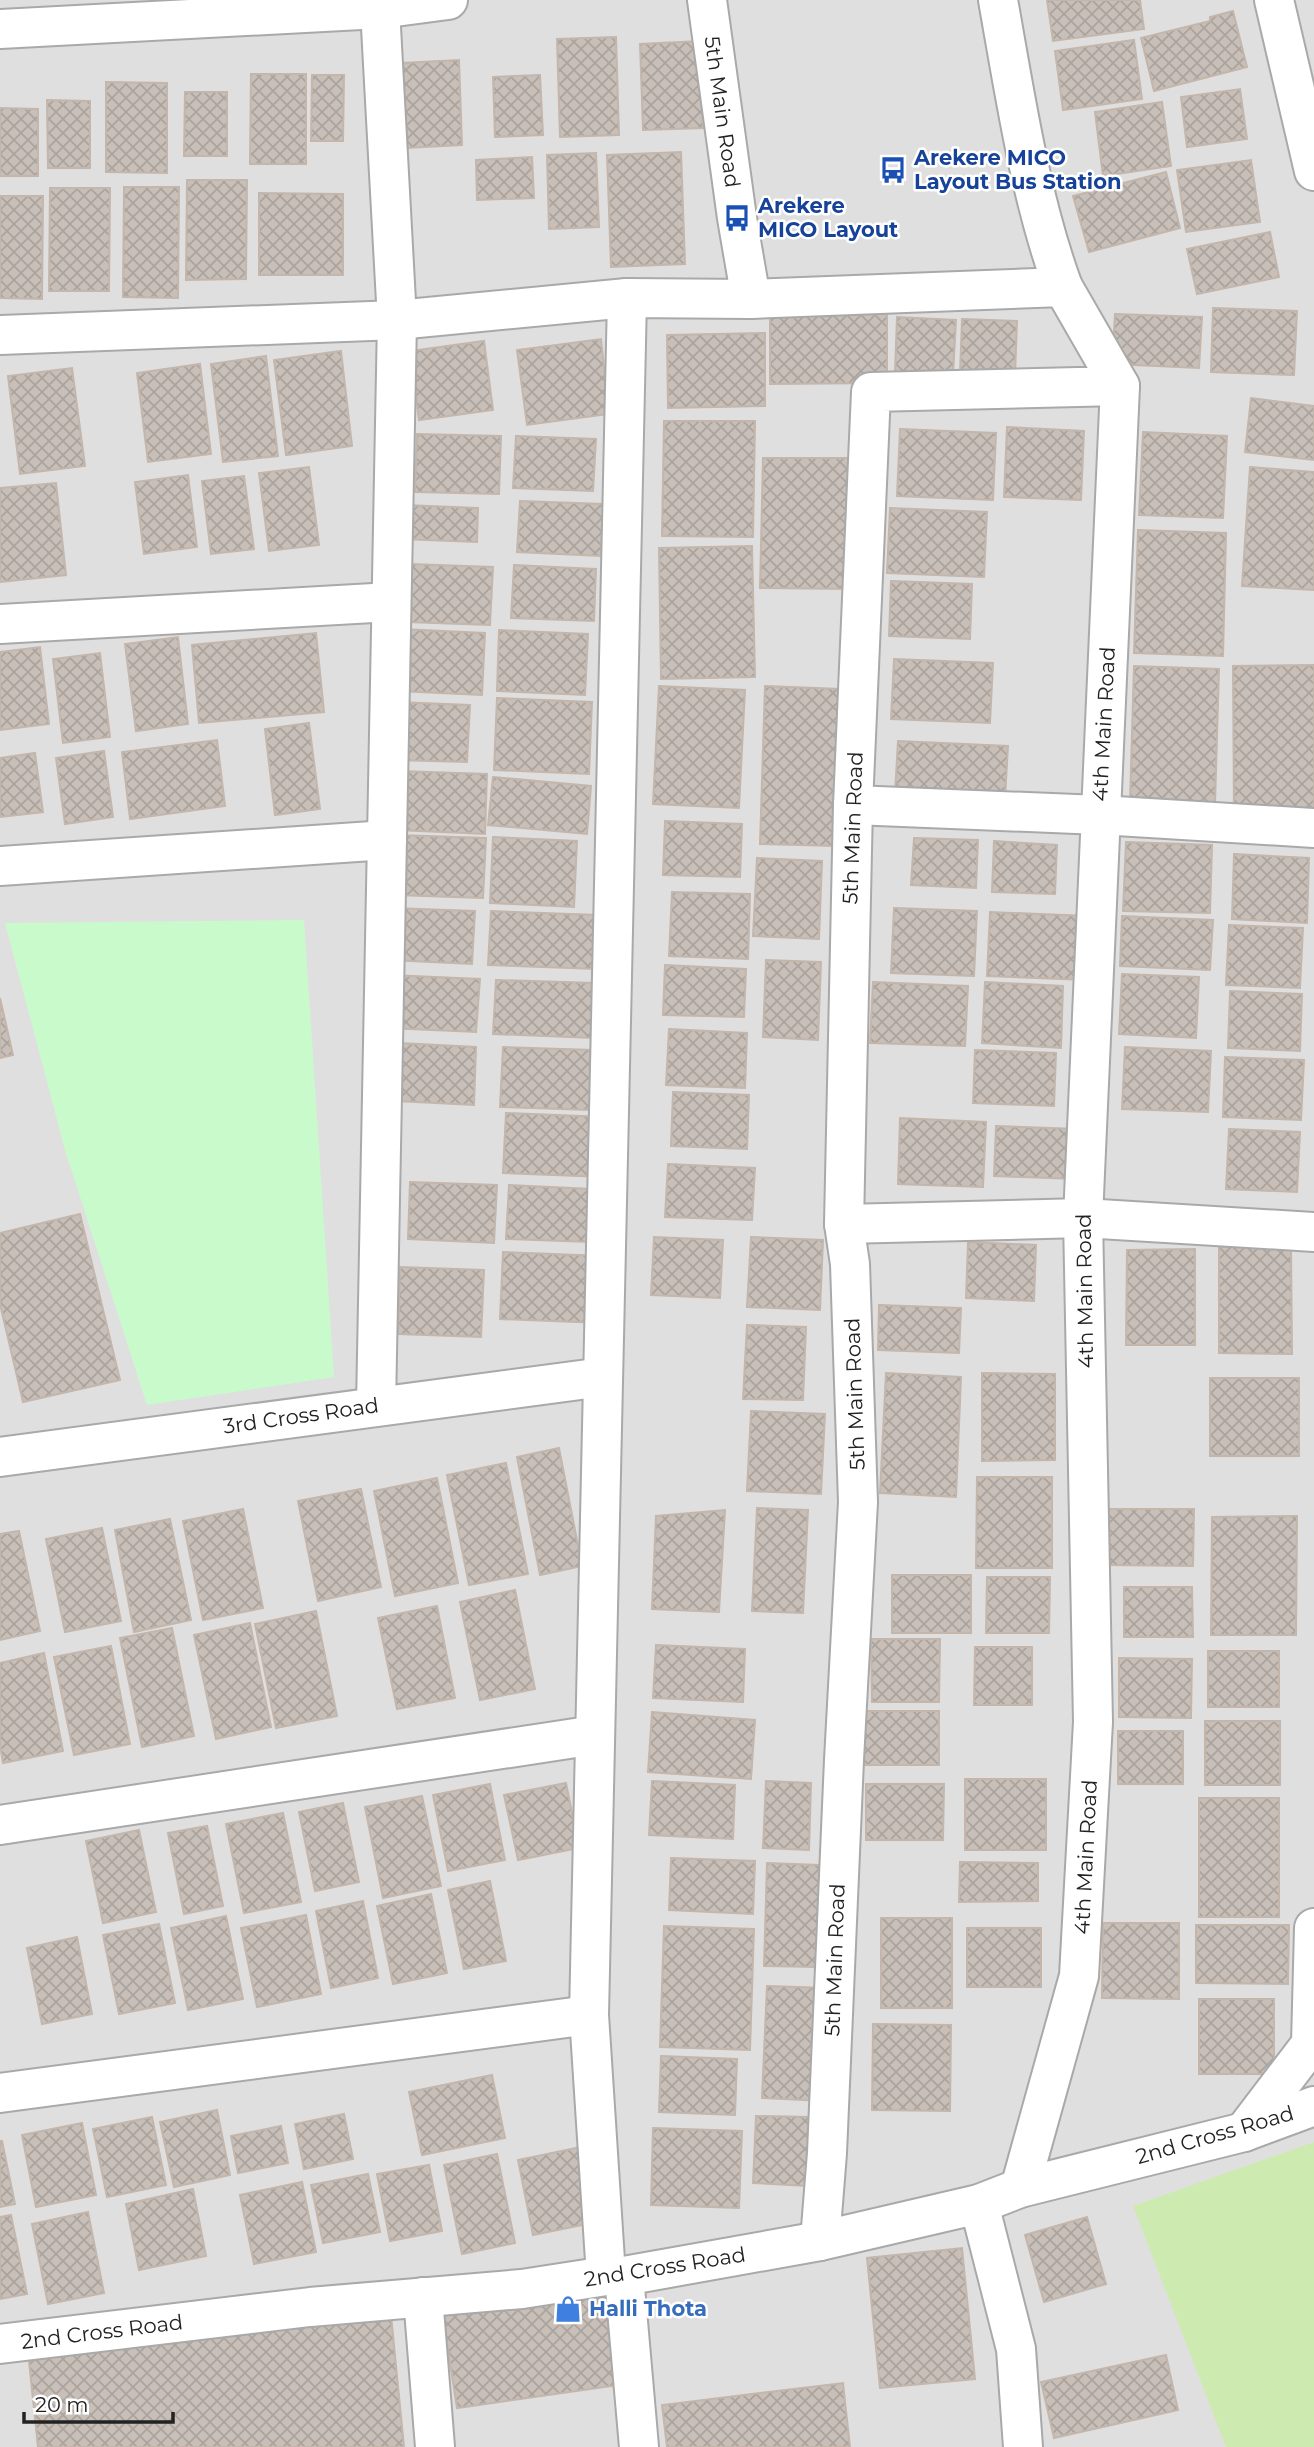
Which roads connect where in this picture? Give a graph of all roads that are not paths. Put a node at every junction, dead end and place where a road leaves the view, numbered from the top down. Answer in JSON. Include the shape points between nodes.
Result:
{"nodes":[{"id":1,"x":448,"y":0,"type":"edge"},
{"id":2,"x":707,"y":0,"type":"edge"},
{"id":3,"x":998,"y":0,"type":"edge"},
{"id":4,"x":1274,"y":0,"type":"edge"},
{"id":5,"x":380,"y":9,"type":"junction"},
{"id":6,"x":2,"y":19,"type":"edge"},
{"id":7,"x":1314,"y":171,"type":"edge"},
{"id":8,"x":1063,"y":287,"type":"junction"},
{"id":9,"x":628,"y":298,"type":"junction"},
{"id":10,"x":751,"y":299,"type":"junction"},
{"id":11,"x":397,"y":320,"type":"junction"},
{"id":12,"x":0,"y":335,"type":"edge"},
{"id":13,"x":1120,"y":386,"type":"junction"},
{"id":14,"x":391,"y":602,"type":"junction"},
{"id":15,"x":0,"y":624,"type":"edge"},
{"id":16,"x":853,"y":805,"type":"junction"},
{"id":17,"x":1100,"y":814,"type":"junction"},
{"id":18,"x":1314,"y":828,"type":"edge"},
{"id":19,"x":387,"y":839,"type":"junction"},
{"id":20,"x":0,"y":866,"type":"edge"},
{"id":21,"x":1083,"y":1218,"type":"junction"},
{"id":22,"x":844,"y":1224,"type":"junction"},
{"id":23,"x":1314,"y":1232,"type":"edge"},
{"id":24,"x":603,"y":1377,"type":"junction"},
{"id":25,"x":376,"y":1406,"type":"junction"},
{"id":26,"x":0,"y":1457,"type":"edge"},
{"id":27,"x":595,"y":1735,"type":"junction"},
{"id":28,"x":0,"y":1825,"type":"edge"},
{"id":29,"x":1314,"y":1928,"type":"edge"},
{"id":30,"x":589,"y":2015,"type":"junction"},
{"id":31,"x":0,"y":2092,"type":"edge"},
{"id":32,"x":1314,"y":2106,"type":"edge"},
{"id":33,"x":1244,"y":2132,"type":"junction"},
{"id":34,"x":1020,"y":2188,"type":"junction"},
{"id":35,"x":979,"y":2204,"type":"junction"},
{"id":36,"x":820,"y":2241,"type":"junction"},
{"id":37,"x":615,"y":2276,"type":"junction"},
{"id":38,"x":423,"y":2297,"type":"junction"},
{"id":39,"x":0,"y":2344,"type":"edge"},
{"id":40,"x":435,"y":2447,"type":"edge"},
{"id":41,"x":639,"y":2447,"type":"edge"},
{"id":42,"x":1023,"y":2447,"type":"edge"}],
"edges":[{"from":1,"to":5,"type":"street"},
{"from":2,"to":10,"type":"street","name":"5th Main Road"},
{"from":3,"to":8,"type":"street","via":[[1046,235]]},
{"from":4,"to":7,"type":"street"},
{"from":5,"to":6,"type":"street"},
{"from":5,"to":11,"type":"street"},
{"from":8,"to":10,"type":"street"},
{"from":8,"to":13,"type":"street"},
{"from":9,"to":10,"type":"street"},
{"from":9,"to":11,"type":"street"},
{"from":9,"to":24,"type":"street"},
{"from":11,"to":12,"type":"street"},
{"from":11,"to":14,"type":"street"},
{"from":13,"to":16,"type":"street","name":"5th Main Road","via":[[871,391]]},
{"from":13,"to":17,"type":"street","name":"4th Main Road"},
{"from":14,"to":15,"type":"street"},
{"from":14,"to":19,"type":"street"},
{"from":16,"to":17,"type":"street"},
{"from":16,"to":22,"type":"street","name":"5th Main Road"},
{"from":17,"to":18,"type":"street"},
{"from":17,"to":21,"type":"street","name":"4th Main Road"},
{"from":19,"to":20,"type":"street"},
{"from":19,"to":25,"type":"street"},
{"from":21,"to":22,"type":"street"},
{"from":21,"to":23,"type":"street"},
{"from":21,"to":34,"type":"street","name":"4th Main Road","via":[[1093,1722],[1079,1976]]},
{"from":22,"to":36,"type":"street","name":"5th Main Road","via":[[850,1264],[858,1502]]},
{"from":24,"to":25,"type":"street","name":"3rd Cross Road"},
{"from":24,"to":27,"type":"street"},
{"from":25,"to":26,"type":"street","name":"3rd Cross Road"},
{"from":27,"to":28,"type":"street"},
{"from":27,"to":30,"type":"street"},
{"from":29,"to":33,"type":"street","via":[[1311,2044]]},
{"from":30,"to":31,"type":"street"},
{"from":30,"to":37,"type":"street"},
{"from":32,"to":33,"type":"street","name":"2nd Cross Road"},
{"from":33,"to":34,"type":"street","name":"2nd Cross Road"},
{"from":34,"to":35,"type":"street","name":"2nd Cross Road"},
{"from":35,"to":36,"type":"street","name":"2nd Cross Road"},
{"from":35,"to":42,"type":"street","via":[[1016,2348]]},
{"from":36,"to":37,"type":"street","name":"2nd Cross Road"},
{"from":37,"to":38,"type":"street","name":"2nd Cross Road"},
{"from":37,"to":41,"type":"street"},
{"from":38,"to":39,"type":"street","name":"2nd Cross Road"},
{"from":38,"to":40,"type":"street"}]}
